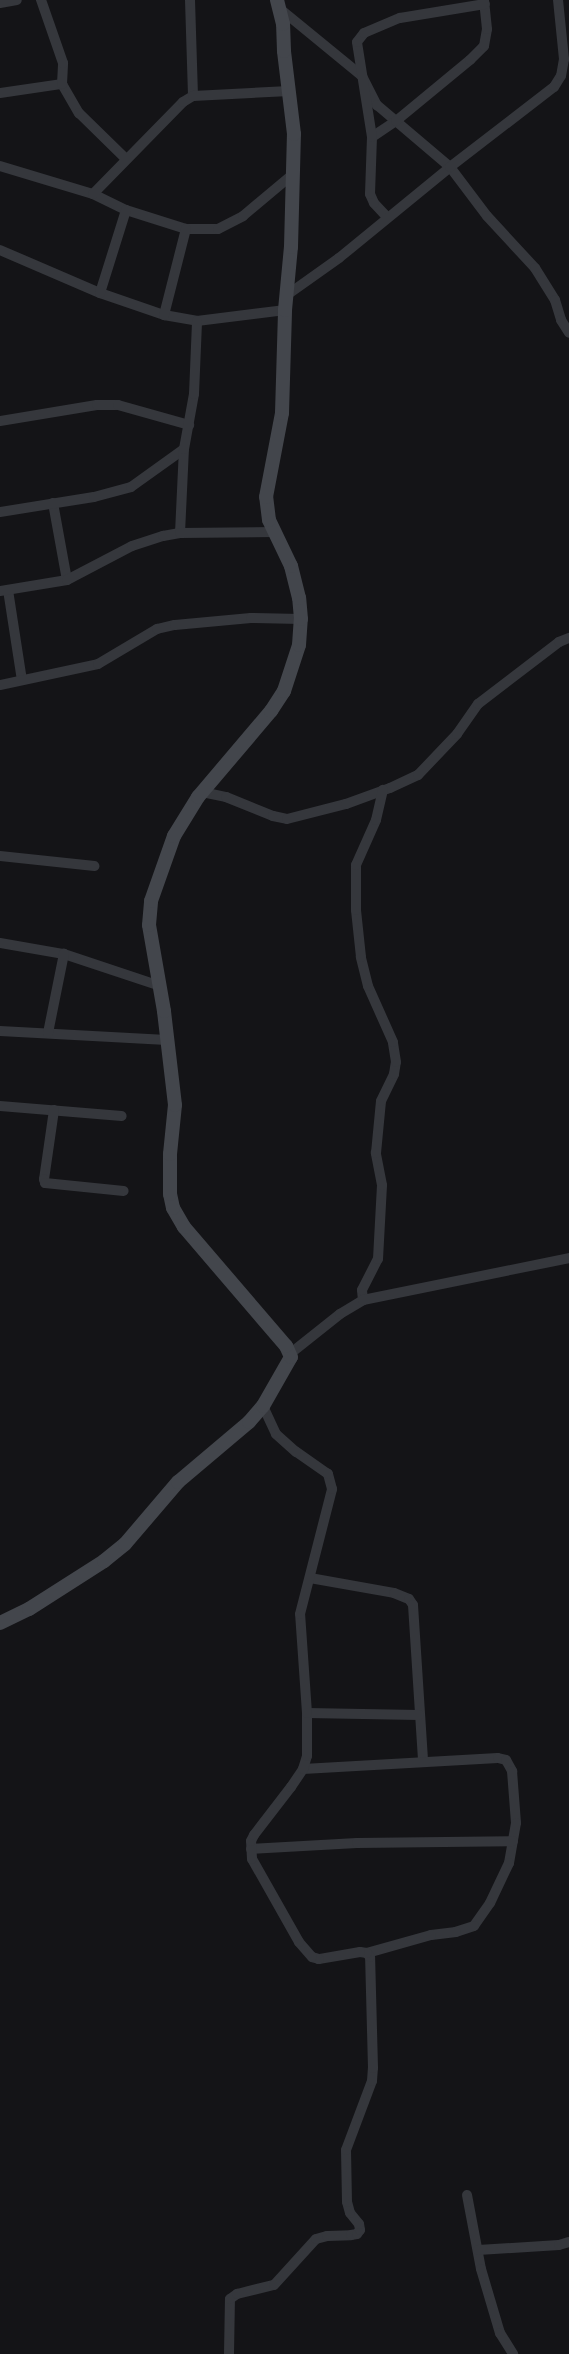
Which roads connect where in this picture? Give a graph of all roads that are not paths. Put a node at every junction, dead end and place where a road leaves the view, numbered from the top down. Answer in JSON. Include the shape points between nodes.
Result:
{"nodes":[{"id":1,"x":17,"y":0,"type":"edge"},
{"id":2,"x":41,"y":0,"type":"edge"},
{"id":3,"x":190,"y":0,"type":"edge"},
{"id":4,"x":558,"y":0,"type":"edge"},
{"id":5,"x":484,"y":2,"type":"edge"},
{"id":6,"x":0,"y":3,"type":"edge"},
{"id":7,"x":278,"y":4,"type":"edge"},
{"id":8,"x":362,"y":76,"type":"junction"},
{"id":9,"x":62,"y":84,"type":"junction"},
{"id":10,"x":289,"y":90,"type":"junction"},
{"id":11,"x":0,"y":93,"type":"edge"},
{"id":12,"x":193,"y":96,"type":"junction"},
{"id":13,"x":396,"y":120,"type":"junction"},
{"id":14,"x":372,"y":137,"type":"junction"},
{"id":15,"x":126,"y":158,"type":"junction"},
{"id":16,"x":0,"y":166,"type":"edge"},
{"id":17,"x":450,"y":166,"type":"junction"},
{"id":18,"x":293,"y":174,"type":"junction"},
{"id":19,"x":93,"y":194,"type":"junction"},
{"id":20,"x":126,"y":210,"type":"junction"},
{"id":21,"x":387,"y":217,"type":"junction"},
{"id":22,"x":186,"y":230,"type":"junction"},
{"id":23,"x":0,"y":250,"type":"edge"},
{"id":24,"x":100,"y":293,"type":"junction"},
{"id":25,"x":287,"y":295,"type":"junction"},
{"id":26,"x":286,"y":310,"type":"junction"},
{"id":27,"x":164,"y":315,"type":"junction"},
{"id":28,"x":197,"y":321,"type":"junction"},
{"id":29,"x":569,"y":333,"type":"edge"},
{"id":30,"x":0,"y":421,"type":"edge"},
{"id":31,"x":189,"y":425,"type":"junction"},
{"id":32,"x":184,"y":449,"type":"junction"},
{"id":33,"x":53,"y":503,"type":"junction"},
{"id":34,"x":0,"y":512,"type":"edge"},
{"id":35,"x":275,"y":532,"type":"junction"},
{"id":36,"x":180,"y":533,"type":"junction"},
{"id":37,"x":67,"y":580,"type":"junction"},
{"id":38,"x":4,"y":591,"type":"edge"},
{"id":39,"x":301,"y":619,"type":"junction"},
{"id":40,"x":569,"y":638,"type":"edge"},
{"id":41,"x":22,"y":680,"type":"junction"},
{"id":42,"x":0,"y":685,"type":"edge"},
{"id":43,"x":383,"y":790,"type":"junction"},
{"id":44,"x":202,"y":792,"type":"junction"},
{"id":45,"x":0,"y":856,"type":"edge"},
{"id":46,"x":94,"y":866,"type":"dead end"},
{"id":47,"x":0,"y":943,"type":"edge"},
{"id":48,"x":64,"y":954,"type":"junction"},
{"id":49,"x":160,"y":986,"type":"junction"},
{"id":50,"x":0,"y":1031,"type":"edge"},
{"id":51,"x":48,"y":1033,"type":"junction"},
{"id":52,"x":167,"y":1040,"type":"junction"},
{"id":53,"x":0,"y":1106,"type":"edge"},
{"id":54,"x":54,"y":1110,"type":"junction"},
{"id":55,"x":122,"y":1116,"type":"dead end"},
{"id":56,"x":124,"y":1191,"type":"dead end"},
{"id":57,"x":569,"y":1258,"type":"edge"},
{"id":58,"x":363,"y":1300,"type":"junction"},
{"id":59,"x":291,"y":1353,"type":"junction"},
{"id":60,"x":263,"y":1406,"type":"junction"},
{"id":61,"x":310,"y":1578,"type":"junction"},
{"id":62,"x":0,"y":1623,"type":"edge"},
{"id":63,"x":307,"y":1713,"type":"junction"},
{"id":64,"x":419,"y":1715,"type":"junction"},
{"id":65,"x":423,"y":1762,"type":"junction"},
{"id":66,"x":303,"y":1768,"type":"junction"},
{"id":67,"x":513,"y":1841,"type":"junction"},
{"id":68,"x":251,"y":1849,"type":"junction"},
{"id":69,"x":367,"y":1953,"type":"junction"},
{"id":70,"x":467,"y":2195,"type":"dead end"},
{"id":71,"x":569,"y":2242,"type":"edge"},
{"id":72,"x":478,"y":2250,"type":"junction"},
{"id":73,"x":229,"y":2354,"type":"edge"},
{"id":74,"x":513,"y":2354,"type":"edge"}],
"edges":[{"from":1,"to":6,"type":"street"},
{"from":2,"to":9,"type":"street","via":[[64,63]]},
{"from":3,"to":12,"type":"street"},
{"from":4,"to":17,"type":"street","via":[[564,59],[557,81]]},
{"from":5,"to":8,"type":"street","via":[[400,18],[364,33],[357,42]]},
{"from":5,"to":13,"type":"street","via":[[487,29],[484,46]]},
{"from":7,"to":8,"type":"street"},
{"from":7,"to":10,"type":"street"},
{"from":8,"to":13,"type":"street","via":[[377,105]]},
{"from":8,"to":14,"type":"street"},
{"from":9,"to":11,"type":"street"},
{"from":9,"to":15,"type":"street","via":[[79,113]]},
{"from":10,"to":12,"type":"street"},
{"from":10,"to":18,"type":"street","via":[[294,134]]},
{"from":12,"to":15,"type":"street"},
{"from":13,"to":14,"type":"street"},
{"from":13,"to":17,"type":"street"},
{"from":14,"to":21,"type":"street","via":[[370,194]]},
{"from":15,"to":19,"type":"street"},
{"from":16,"to":19,"type":"street"},
{"from":17,"to":21,"type":"street"},
{"from":17,"to":29,"type":"street","via":[[487,216],[535,268],[555,300]]},
{"from":18,"to":22,"type":"street","via":[[243,216],[218,229]]},
{"from":18,"to":25,"type":"street"},
{"from":19,"to":20,"type":"street"},
{"from":20,"to":22,"type":"street"},
{"from":20,"to":24,"type":"street"},
{"from":21,"to":25,"type":"street","via":[[339,258]]},
{"from":22,"to":27,"type":"street"},
{"from":23,"to":24,"type":"street"},
{"from":24,"to":27,"type":"street"},
{"from":25,"to":26,"type":"street"},
{"from":26,"to":28,"type":"street"},
{"from":26,"to":35,"type":"street","via":[[282,413],[266,496],[269,520]]},
{"from":27,"to":28,"type":"street"},
{"from":28,"to":31,"type":"street","via":[[194,394]]},
{"from":30,"to":31,"type":"street","via":[[97,404],[118,405]]},
{"from":31,"to":32,"type":"street"},
{"from":32,"to":33,"type":"street","via":[[131,487]]},
{"from":32,"to":36,"type":"street"},
{"from":33,"to":34,"type":"street"},
{"from":33,"to":37,"type":"street"},
{"from":35,"to":36,"type":"street"},
{"from":35,"to":39,"type":"street","via":[[291,566]]},
{"from":36,"to":37,"type":"street","via":[[132,546]]},
{"from":37,"to":38,"type":"street"},
{"from":38,"to":41,"type":"street"},
{"from":39,"to":41,"type":"street","via":[[251,618],[157,629],[98,664]]},
{"from":39,"to":44,"type":"street","via":[[299,645],[284,691],[271,711]]},
{"from":40,"to":43,"type":"street","via":[[559,642],[478,704],[457,734],[418,776]]},
{"from":41,"to":42,"type":"street"},
{"from":43,"to":44,"type":"street","via":[[346,804],[287,819],[226,797]]},
{"from":43,"to":58,"type":"street","via":[[376,820],[356,865],[361,957],[368,986],[393,1042],[396,1062],[381,1101],[376,1153],[382,1185],[378,1259],[362,1290]]},
{"from":44,"to":49,"type":"street","via":[[174,836],[151,901],[149,925]]},
{"from":45,"to":46,"type":"street"},
{"from":47,"to":48,"type":"street"},
{"from":48,"to":49,"type":"street"},
{"from":48,"to":51,"type":"street"},
{"from":49,"to":52,"type":"street"},
{"from":50,"to":51,"type":"street"},
{"from":51,"to":52,"type":"street"},
{"from":52,"to":59,"type":"street","via":[[175,1105],[170,1154],[173,1208],[184,1228]]},
{"from":53,"to":54,"type":"street"},
{"from":54,"to":55,"type":"street"},
{"from":54,"to":56,"type":"street","via":[[45,1183]]},
{"from":57,"to":58,"type":"street"},
{"from":58,"to":59,"type":"street"},
{"from":59,"to":60,"type":"street"},
{"from":60,"to":61,"type":"street","via":[[276,1434],[331,1478],[329,1508]]},
{"from":60,"to":62,"type":"street","via":[[249,1422],[178,1482],[125,1544],[29,1609]]},
{"from":61,"to":63,"type":"street","via":[[300,1621]]},
{"from":61,"to":64,"type":"street","via":[[409,1598],[416,1627]]},
{"from":63,"to":64,"type":"street"},
{"from":63,"to":66,"type":"street","via":[[307,1756]]},
{"from":64,"to":65,"type":"street"},
{"from":65,"to":66,"type":"street"},
{"from":65,"to":67,"type":"street","via":[[506,1760],[512,1771],[515,1794]]},
{"from":66,"to":68,"type":"street","via":[[260,1825],[251,1841]]},
{"from":67,"to":68,"type":"street","via":[[357,1843]]},
{"from":67,"to":69,"type":"street","via":[[509,1863],[490,1903],[474,1926]]},
{"from":68,"to":69,"type":"street","via":[[258,1872],[299,1942],[312,1957],[319,1959]]},
{"from":69,"to":73,"type":"street","via":[[372,1969],[372,2081],[346,2150],[345,2180],[350,2213],[360,2230],[357,2234],[316,2240],[274,2285],[230,2299]]},
{"from":70,"to":72,"type":"street"},
{"from":71,"to":72,"type":"street"},
{"from":72,"to":74,"type":"street","via":[[500,2333]]}]}
